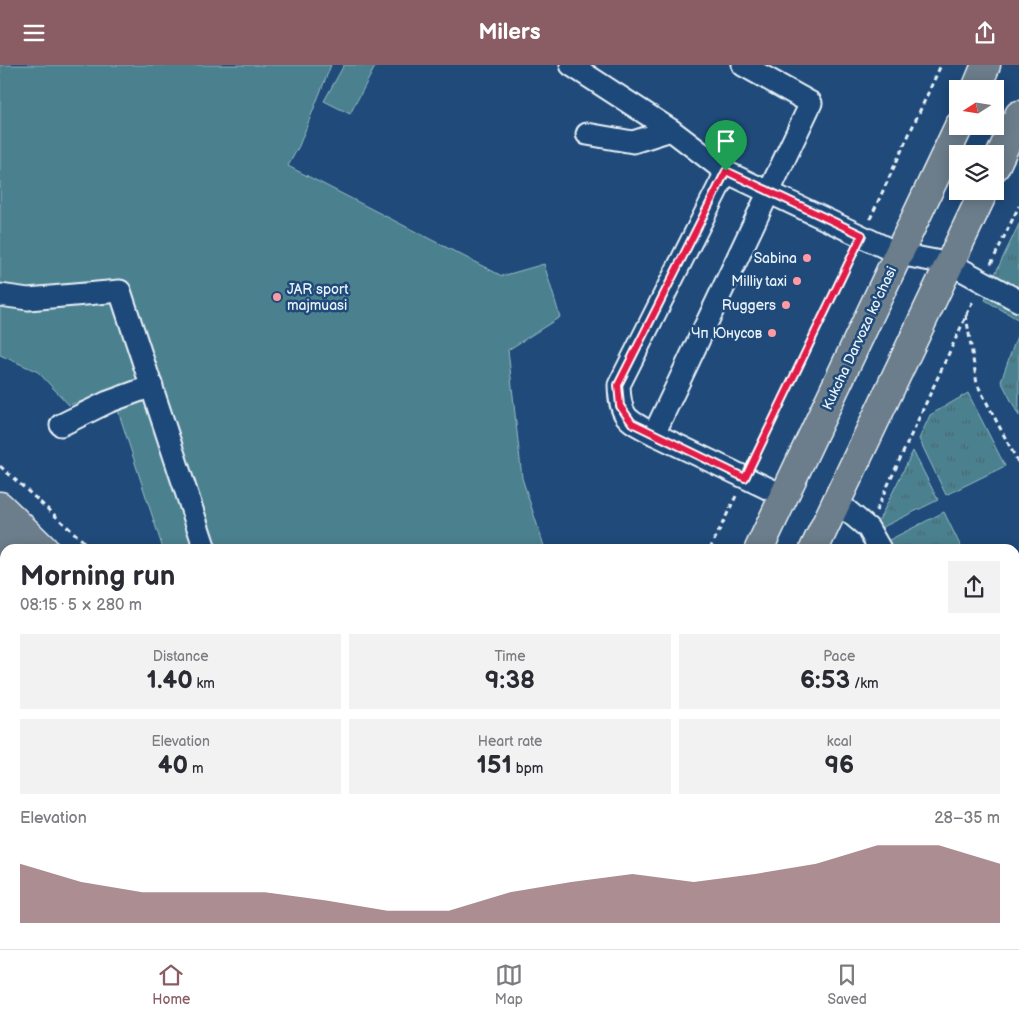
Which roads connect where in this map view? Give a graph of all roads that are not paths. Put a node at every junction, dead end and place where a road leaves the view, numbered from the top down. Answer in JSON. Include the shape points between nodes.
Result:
{"nodes":[{"id":1,"x":571,"y":65,"type":"edge"},
{"id":2,"x":743,"y":65,"type":"edge"},
{"id":3,"x":986,"y":65,"type":"edge"},
{"id":4,"x":980,"y":80,"type":"edge"},
{"id":5,"x":1019,"y":115,"type":"edge"},
{"id":6,"x":671,"y":130,"type":"junction"},
{"id":7,"x":586,"y":134,"type":"dead end"},
{"id":8,"x":955,"y":135,"type":"edge"},
{"id":9,"x":1004,"y":148,"type":"edge"},
{"id":10,"x":726,"y":171,"type":"junction"},
{"id":11,"x":769,"y":192,"type":"junction"},
{"id":12,"x":980,"y":200,"type":"edge"},
{"id":13,"x":899,"y":254,"type":"junction"},
{"id":14,"x":951,"y":264,"type":"junction"},
{"id":15,"x":0,"y":295,"type":"edge"},
{"id":16,"x":1019,"y":301,"type":"edge"},
{"id":17,"x":152,"y":386,"type":"junction"},
{"id":18,"x":61,"y":425,"type":"dead end"},
{"id":19,"x":654,"y":434,"type":"junction"},
{"id":20,"x":784,"y":496,"type":"junction"},
{"id":21,"x":836,"y":502,"type":"junction"},
{"id":22,"x":0,"y":506,"type":"edge"},
{"id":23,"x":39,"y":544,"type":"edge"},
{"id":24,"x":203,"y":544,"type":"edge"},
{"id":25,"x":761,"y":544,"type":"edge"},
{"id":26,"x":816,"y":544,"type":"edge"},
{"id":27,"x":877,"y":544,"type":"edge"}],
"edges":[{"from":1,"to":6,"type":"street"},
{"from":2,"to":11,"type":"street","via":[[811,103]]},
{"from":3,"to":4,"type":"main road"},
{"from":5,"to":9,"type":"main road"},
{"from":6,"to":7,"type":"street","via":[[633,142]]},
{"from":6,"to":10,"type":"street"},
{"from":8,"to":13,"type":"main road","name":"Kukcha Darvoza ko'chasi"},
{"from":10,"to":11,"type":"street"},
{"from":10,"to":19,"type":"street","via":[[618,385],[620,406],[632,423]]},
{"from":11,"to":13,"type":"street"},
{"from":11,"to":19,"type":"street"},
{"from":12,"to":14,"type":"main road"},
{"from":13,"to":14,"type":"street"},
{"from":13,"to":20,"type":"main road","name":"Kukcha Darvoza ko'chasi"},
{"from":14,"to":16,"type":"street"},
{"from":14,"to":21,"type":"main road"},
{"from":15,"to":17,"type":"street","via":[[28,299],[120,291]]},
{"from":17,"to":18,"type":"street","via":[[108,402]]},
{"from":17,"to":24,"type":"street"},
{"from":19,"to":20,"type":"street"},
{"from":20,"to":25,"type":"main road","name":"Kukcha Darvoza ko'chasi"},
{"from":21,"to":26,"type":"main road"},
{"from":21,"to":27,"type":"street","via":[[868,528]]},
{"from":22,"to":23,"type":"main road"}]}
